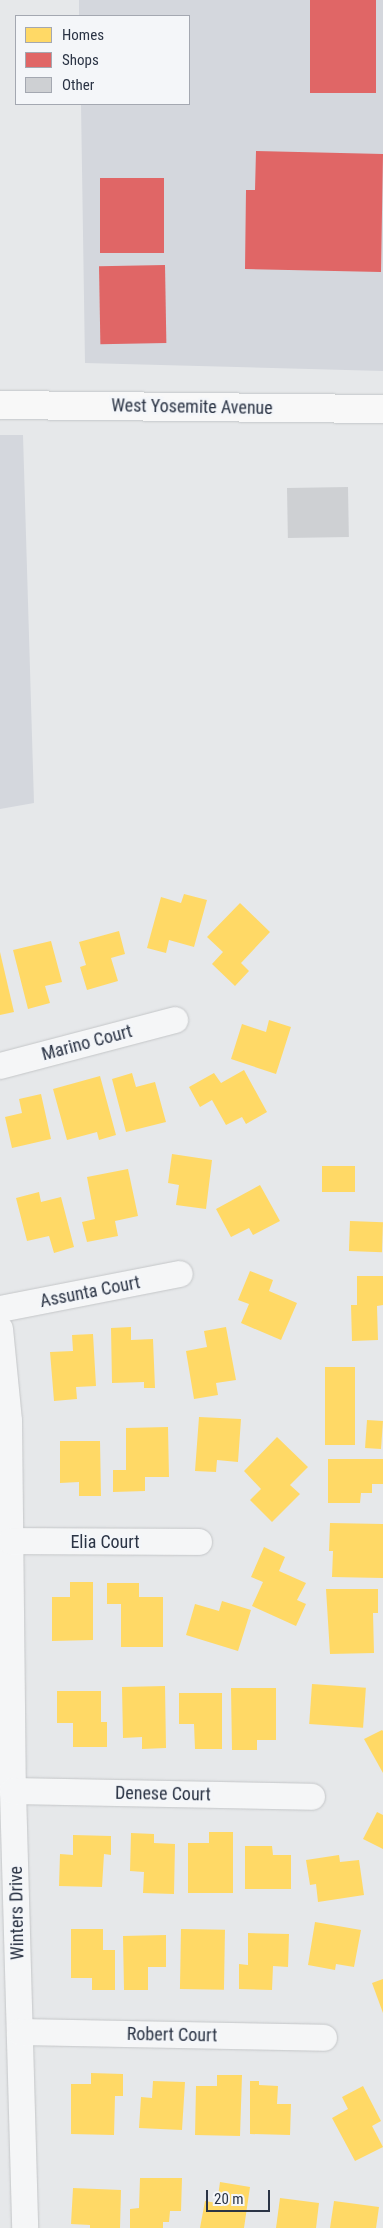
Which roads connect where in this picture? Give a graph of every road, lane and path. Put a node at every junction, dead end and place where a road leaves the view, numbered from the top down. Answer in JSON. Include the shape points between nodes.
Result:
{"nodes":[{"id":1,"x":0,"y":405,"type":"edge"},
{"id":2,"x":383,"y":409,"type":"edge"},
{"id":3,"x":175,"y":1020,"type":"dead end"},
{"id":4,"x":0,"y":1066,"type":"edge"},
{"id":5,"x":180,"y":1274,"type":"dead end"},
{"id":6,"x":0,"y":1309,"type":"edge"},
{"id":7,"x":0,"y":1329,"type":"edge"},
{"id":8,"x":11,"y":1542,"type":"junction"},
{"id":9,"x":199,"y":1542,"type":"dead end"},
{"id":10,"x":6,"y":1669,"type":"edge"},
{"id":11,"x":13,"y":1792,"type":"junction"},
{"id":12,"x":312,"y":1797,"type":"dead end"},
{"id":13,"x":20,"y":2032,"type":"junction"},
{"id":14,"x":324,"y":2038,"type":"dead end"},
{"id":15,"x":25,"y":2228,"type":"edge"}],
"edges":[{"from":1,"to":2,"type":"main road","name":"West Yosemite Avenue"},
{"from":3,"to":4,"type":"street","name":"Marino Court"},
{"from":5,"to":6,"type":"street","name":"Assunta Court"},
{"from":7,"to":8,"type":"street","name":"Winters Drive","via":[[10,1422]]},
{"from":8,"to":9,"type":"street","name":"Elia Court"},
{"from":8,"to":10,"type":"street","name":"Winters Drive"},
{"from":10,"to":11,"type":"street","name":"Winters Drive"},
{"from":11,"to":12,"type":"street","name":"Denese Court"},
{"from":11,"to":13,"type":"street","name":"Winters Drive"},
{"from":13,"to":14,"type":"street","name":"Robert Court"},
{"from":13,"to":15,"type":"street","name":"Winters Drive"}]}
